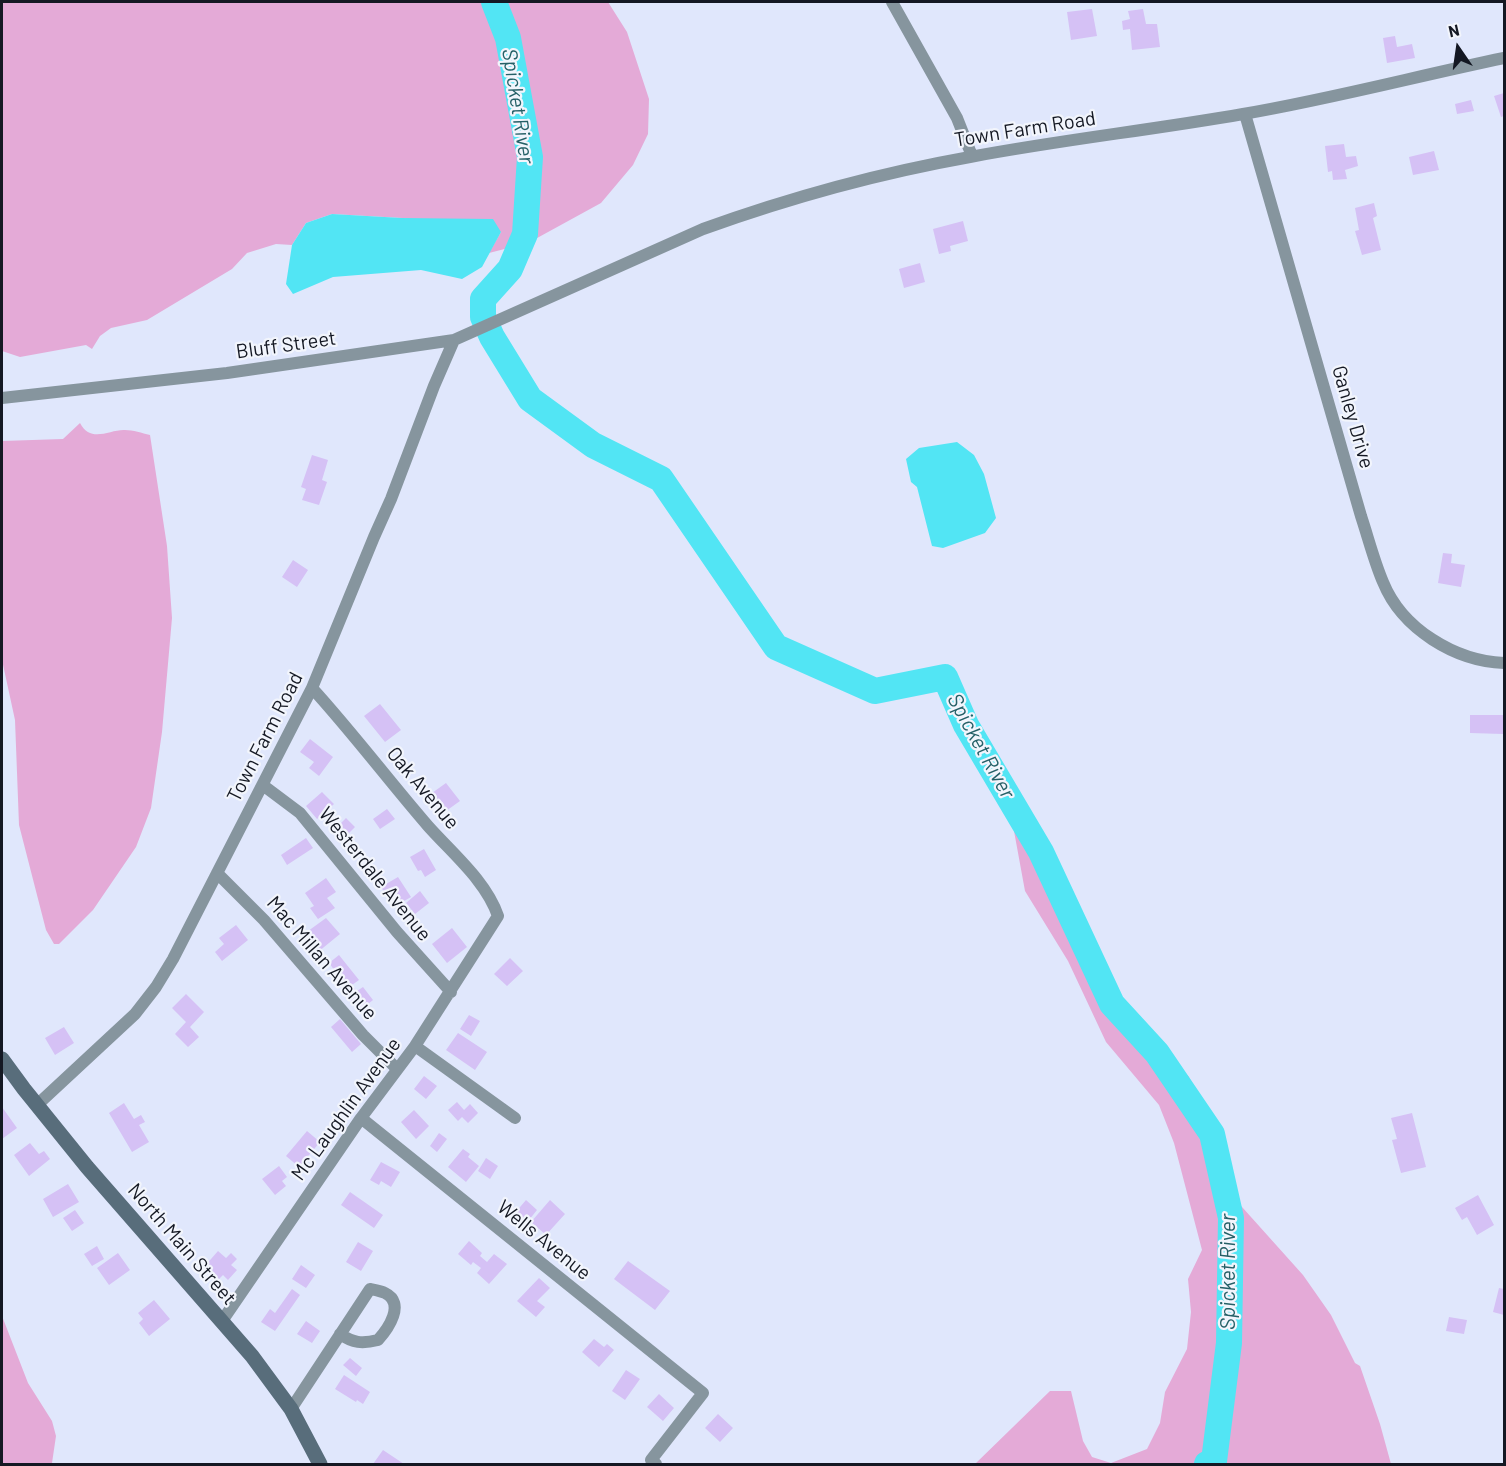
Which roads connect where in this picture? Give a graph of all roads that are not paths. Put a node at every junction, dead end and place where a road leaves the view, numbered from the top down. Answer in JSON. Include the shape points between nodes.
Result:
{"nodes":[{"id":1,"x":892,"y":2,"type":"edge"},
{"id":2,"x":1504,"y":58,"type":"edge"},
{"id":3,"x":1245,"y":114,"type":"junction"},
{"id":4,"x":972,"y":156,"type":"junction"},
{"id":5,"x":566,"y":290,"type":"joint"},
{"id":6,"x":454,"y":340,"type":"junction"},
{"id":7,"x":2,"y":398,"type":"edge"},
{"id":8,"x":1504,"y":663,"type":"edge"},
{"id":9,"x":312,"y":688,"type":"junction"},
{"id":10,"x":264,"y":786,"type":"junction"},
{"id":11,"x":217,"y":873,"type":"junction"},
{"id":12,"x":498,"y":916,"type":"joint"},
{"id":13,"x":451,"y":992,"type":"junction"},
{"id":14,"x":415,"y":1046,"type":"junction"},
{"id":15,"x":2,"y":1059,"type":"edge"},
{"id":16,"x":397,"y":1069,"type":"junction"},
{"id":17,"x":37,"y":1105,"type":"junction"},
{"id":18,"x":361,"y":1118,"type":"junction"},
{"id":19,"x":515,"y":1118,"type":"dead end"},
{"id":20,"x":222,"y":1321,"type":"junction"},
{"id":21,"x":340,"y":1334,"type":"junction"},
{"id":22,"x":291,"y":1409,"type":"junction"},
{"id":23,"x":320,"y":1464,"type":"edge"},
{"id":24,"x":656,"y":1464,"type":"edge"}],
"edges":[{"from":1,"to":4,"type":"street","via":[[957,118]]},
{"from":2,"to":3,"type":"street","name":"Town Farm Road"},
{"from":3,"to":4,"type":"street","name":"Town Farm Road"},
{"from":3,"to":8,"type":"street","name":"Ganley Drive","via":[[1382,582],[1390,597],[1424,634],[1468,656]]},
{"from":4,"to":5,"type":"street","name":"Town Farm Road","via":[[837,188],[735,218]]},
{"from":5,"to":6,"type":"street","name":"Bluff Street"},
{"from":6,"to":7,"type":"street","name":"Bluff Street","via":[[227,373]]},
{"from":6,"to":9,"type":"street","name":"Town Farm Road"},
{"from":9,"to":10,"type":"street","name":"Town Farm Road"},
{"from":9,"to":12,"type":"street","name":"Oak Avenue","via":[[471,874],[492,900]]},
{"from":10,"to":11,"type":"street","name":"Town Farm Road"},
{"from":10,"to":13,"type":"street","name":"Westerdale Avenue","via":[[300,813]]},
{"from":11,"to":16,"type":"street","name":"Mac Millan Avenue"},
{"from":11,"to":17,"type":"street","name":"Town Farm Road","via":[[173,959],[146,1001]]},
{"from":12,"to":13,"type":"street","name":"Mc Laughlin Avenue"},
{"from":13,"to":14,"type":"street","name":"Mc Laughlin Avenue"},
{"from":14,"to":16,"type":"street","name":"Mc Laughlin Avenue"},
{"from":14,"to":19,"type":"street"},
{"from":15,"to":17,"type":"street","name":"North Main Street"},
{"from":16,"to":18,"type":"street","name":"Mc Laughlin Avenue"},
{"from":17,"to":20,"type":"street","name":"North Main Street"},
{"from":18,"to":20,"type":"street","name":"Mc Laughlin Avenue"},
{"from":18,"to":24,"type":"street","name":"Wells Avenue","via":[[703,1393],[651,1460]]},
{"from":20,"to":22,"type":"street","name":"North Main Street"},
{"from":21,"to":21,"type":"street","via":[[370,1289],[387,1293],[393,1301],[392,1322],[378,1340],[358,1343]]},
{"from":21,"to":22,"type":"street"},
{"from":22,"to":23,"type":"street","name":"North Main Street"}]}
